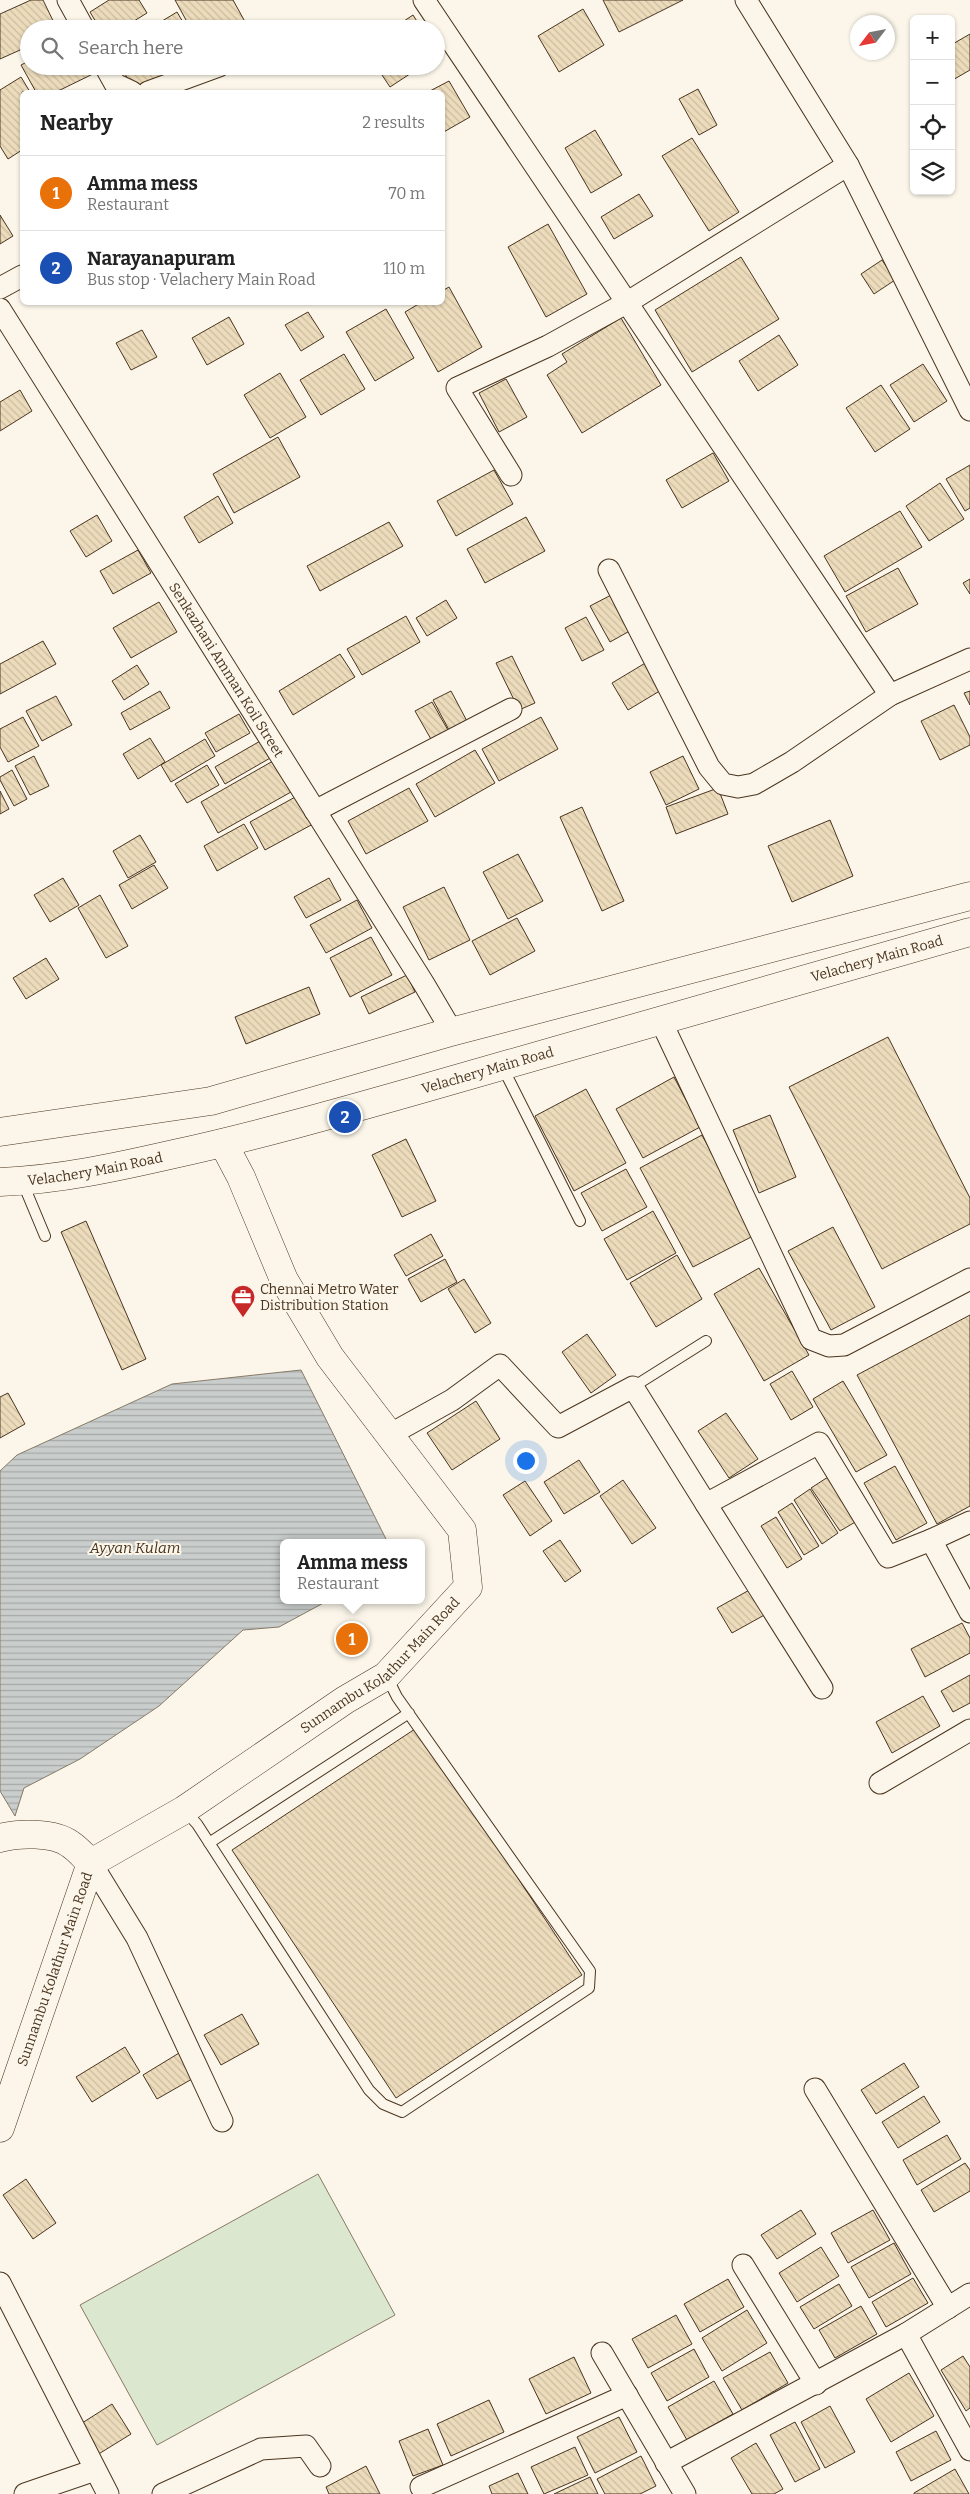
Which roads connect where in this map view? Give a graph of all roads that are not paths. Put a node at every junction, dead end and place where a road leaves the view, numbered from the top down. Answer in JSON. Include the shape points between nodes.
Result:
{"nodes":[{"id":1,"x":68,"y":0,"type":"edge"},
{"id":2,"x":424,"y":0,"type":"edge"},
{"id":3,"x":746,"y":0,"type":"edge"},
{"id":4,"x":79,"y":20,"type":"edge"},
{"id":5,"x":438,"y":20,"type":"edge"},
{"id":6,"x":445,"y":31,"type":"edge"},
{"id":7,"x":110,"y":75,"type":"edge"},
{"id":8,"x":194,"y":75,"type":"edge"},
{"id":9,"x":128,"y":90,"type":"edge"},
{"id":10,"x":153,"y":90,"type":"edge"},
{"id":11,"x":848,"y":165,"type":"junction"},
{"id":12,"x":20,"y":277,"type":"edge"},
{"id":13,"x":0,"y":288,"type":"edge"},
{"id":14,"x":628,"y":302,"type":"junction"},
{"id":15,"x":0,"y":309,"type":"edge"},
{"id":16,"x":970,"y":410,"type":"edge"},
{"id":17,"x":511,"y":475,"type":"dead end"},
{"id":18,"x":609,"y":570,"type":"dead end"},
{"id":19,"x":970,"y":659,"type":"edge"},
{"id":20,"x":890,"y":695,"type":"junction"},
{"id":21,"x":511,"y":708,"type":"dead end"},
{"id":22,"x":315,"y":810,"type":"junction"},
{"id":23,"x":970,"y":896,"type":"edge"},
{"id":24,"x":970,"y":932,"type":"edge"},
{"id":25,"x":660,"y":1019,"type":"junction"},
{"id":26,"x":447,"y":1033,"type":"junction"},
{"id":27,"x":503,"y":1067,"type":"junction"},
{"id":28,"x":0,"y":1132,"type":"edge"},
{"id":29,"x":222,"y":1143,"type":"junction"},
{"id":30,"x":11,"y":1182,"type":"edge"},
{"id":31,"x":580,"y":1221,"type":"dead end"},
{"id":32,"x":45,"y":1236,"type":"dead end"},
{"id":33,"x":970,"y":1279,"type":"edge"},
{"id":34,"x":706,"y":1341,"type":"dead end"},
{"id":35,"x":633,"y":1388,"type":"junction"},
{"id":36,"x":391,"y":1434,"type":"junction"},
{"id":37,"x":706,"y":1504,"type":"junction"},
{"id":38,"x":970,"y":1522,"type":"edge"},
{"id":39,"x":931,"y":1540,"type":"junction"},
{"id":40,"x":970,"y":1612,"type":"edge"},
{"id":41,"x":386,"y":1676,"type":"junction"},
{"id":42,"x":822,"y":1688,"type":"dead end"},
{"id":43,"x":409,"y":1713,"type":"junction"},
{"id":44,"x":970,"y":1730,"type":"edge"},
{"id":45,"x":880,"y":1783,"type":"dead end"},
{"id":46,"x":184,"y":1810,"type":"junction"},
{"id":47,"x":0,"y":1838,"type":"edge"},
{"id":48,"x":209,"y":1843,"type":"junction"},
{"id":49,"x":91,"y":1863,"type":"junction"},
{"id":50,"x":815,"y":2090,"type":"dead end"},
{"id":51,"x":222,"y":2121,"type":"dead end"},
{"id":52,"x":0,"y":2128,"type":"edge"},
{"id":53,"x":743,"y":2265,"type":"dead end"},
{"id":54,"x":0,"y":2283,"type":"edge"},
{"id":55,"x":970,"y":2294,"type":"edge"},
{"id":56,"x":948,"y":2308,"type":"junction"},
{"id":57,"x":906,"y":2334,"type":"junction"},
{"id":58,"x":602,"y":2353,"type":"dead end"},
{"id":59,"x":816,"y":2384,"type":"junction"},
{"id":60,"x":627,"y":2395,"type":"junction"},
{"id":61,"x":970,"y":2450,"type":"edge"},
{"id":62,"x":666,"y":2463,"type":"junction"},
{"id":63,"x":320,"y":2466,"type":"dead end"},
{"id":64,"x":95,"y":2470,"type":"junction"},
{"id":65,"x":421,"y":2487,"type":"dead end"},
{"id":66,"x":680,"y":2493,"type":"edge"},
{"id":67,"x":25,"y":2494,"type":"edge"},
{"id":68,"x":108,"y":2494,"type":"edge"},
{"id":69,"x":163,"y":2494,"type":"edge"}],
"edges":[{"from":1,"to":4,"type":"street"},
{"from":2,"to":5,"type":"street"},
{"from":3,"to":11,"type":"street"},
{"from":6,"to":14,"type":"street"},
{"from":7,"to":9,"type":"street","via":[[115,84]]},
{"from":8,"to":10,"type":"street"},
{"from":11,"to":14,"type":"street"},
{"from":11,"to":16,"type":"street"},
{"from":12,"to":13,"type":"street"},
{"from":14,"to":17,"type":"street","via":[[548,346],[457,388]]},
{"from":14,"to":20,"type":"street"},
{"from":15,"to":22,"type":"street","name":"Senkazhani Amman Koil Street"},
{"from":18,"to":20,"type":"street","via":[[709,767],[723,784],[738,787],[754,784]]},
{"from":19,"to":20,"type":"street"},
{"from":21,"to":22,"type":"street"},
{"from":22,"to":26,"type":"street","name":"Senkazhani Amman Koil Street","via":[[447,1023]]},
{"from":23,"to":26,"type":"main road"},
{"from":24,"to":25,"type":"main road","name":"Velachery Main Road"},
{"from":25,"to":27,"type":"main road","name":"Velachery Main Road"},
{"from":25,"to":33,"type":"street","via":[[811,1338],[829,1346],[844,1345]]},
{"from":26,"to":28,"type":"main road","via":[[211,1101]]},
{"from":27,"to":29,"type":"main road","name":"Velachery Main Road"},
{"from":27,"to":31,"type":"lane"},
{"from":29,"to":30,"type":"main road","name":"Velachery Main Road","via":[[127,1165]]},
{"from":29,"to":36,"type":"main road","name":"Sunnambu Kolathur Main Road","via":[[241,1177],[284,1280],[330,1357]]},
{"from":30,"to":32,"type":"lane"},
{"from":34,"to":35,"type":"lane"},
{"from":35,"to":36,"type":"street","via":[[558,1427],[500,1365],[452,1400]]},
{"from":35,"to":37,"type":"street"},
{"from":36,"to":41,"type":"main road","name":"Sunnambu Kolathur Main Road","via":[[462,1530],[468,1587]]},
{"from":37,"to":39,"type":"street","via":[[819,1443],[888,1557]]},
{"from":37,"to":42,"type":"street"},
{"from":38,"to":39,"type":"street"},
{"from":39,"to":40,"type":"street"},
{"from":41,"to":43,"type":"lane"},
{"from":41,"to":46,"type":"main road","name":"Sunnambu Kolathur Main Road","via":[[345,1700]]},
{"from":43,"to":48,"type":"lane"},
{"from":43,"to":48,"type":"lane","via":[[590,1971],[590,1981],[589,1988],[402,2112],[383,2104],[369,2090]]},
{"from":44,"to":45,"type":"street"},
{"from":46,"to":48,"type":"lane"},
{"from":46,"to":49,"type":"main road","name":"Sunnambu Kolathur Main Road"},
{"from":47,"to":49,"type":"main road","via":[[17,1833],[70,1843]]},
{"from":49,"to":51,"type":"street","via":[[137,1938]]},
{"from":49,"to":52,"type":"main road","name":"Sunnambu Kolathur Main Road"},
{"from":50,"to":56,"type":"street"},
{"from":53,"to":59,"type":"street"},
{"from":54,"to":64,"type":"street"},
{"from":55,"to":56,"type":"street"},
{"from":56,"to":57,"type":"street"},
{"from":57,"to":59,"type":"street"},
{"from":57,"to":61,"type":"street"},
{"from":58,"to":60,"type":"street"},
{"from":59,"to":62,"type":"street"},
{"from":60,"to":62,"type":"street"},
{"from":60,"to":65,"type":"street"},
{"from":62,"to":66,"type":"street"},
{"from":63,"to":69,"type":"street","via":[[306,2446],[261,2449]]},
{"from":64,"to":67,"type":"street"},
{"from":64,"to":68,"type":"street"}]}
